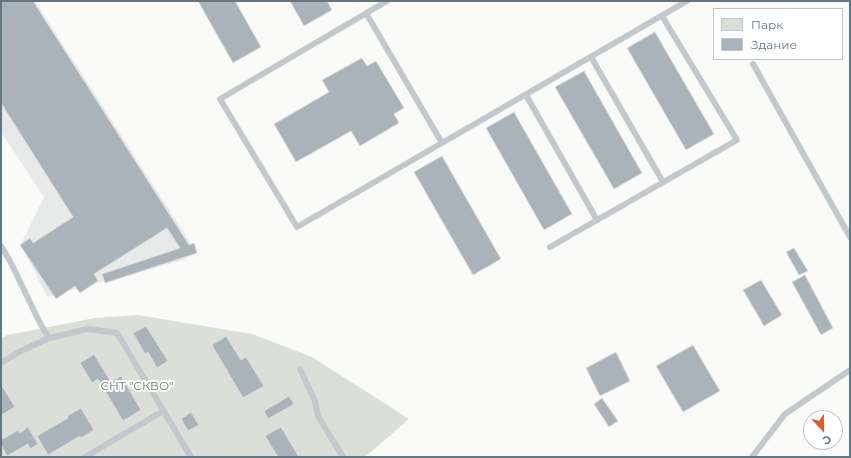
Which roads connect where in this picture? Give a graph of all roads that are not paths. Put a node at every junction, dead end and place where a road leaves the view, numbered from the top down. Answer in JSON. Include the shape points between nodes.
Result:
{"nodes":[{"id":1,"x":387,"y":1,"type":"edge"},
{"id":2,"x":687,"y":1,"type":"edge"},
{"id":3,"x":366,"y":13,"type":"junction"},
{"id":4,"x":662,"y":16,"type":"junction"},
{"id":5,"x":591,"y":57,"type":"junction"},
{"id":6,"x":753,"y":64,"type":"dead end"},
{"id":7,"x":526,"y":95,"type":"junction"},
{"id":8,"x":442,"y":143,"type":"junction"},
{"id":9,"x":663,"y":182,"type":"junction"},
{"id":10,"x":597,"y":220,"type":"junction"},
{"id":11,"x":850,"y":237,"type":"edge"},
{"id":12,"x":1,"y":246,"type":"edge"},
{"id":13,"x":550,"y":247,"type":"dead end"},
{"id":14,"x":49,"y":338,"type":"junction"},
{"id":15,"x":1,"y":363,"type":"edge"},
{"id":16,"x":300,"y":369,"type":"dead end"},
{"id":17,"x":850,"y":370,"type":"edge"},
{"id":18,"x":163,"y":411,"type":"junction"},
{"id":19,"x":85,"y":457,"type":"edge"},
{"id":20,"x":191,"y":457,"type":"edge"},
{"id":21,"x":344,"y":457,"type":"edge"},
{"id":22,"x":752,"y":457,"type":"edge"}],
"edges":[{"from":1,"to":3,"type":"lane"},
{"from":2,"to":4,"type":"lane"},
{"from":3,"to":8,"type":"lane"},
{"from":3,"to":8,"type":"lane","via":[[220,99],[297,227]]},
{"from":4,"to":5,"type":"lane"},
{"from":4,"to":9,"type":"lane","via":[[737,140]]},
{"from":5,"to":7,"type":"lane"},
{"from":5,"to":9,"type":"lane"},
{"from":6,"to":11,"type":"lane"},
{"from":7,"to":8,"type":"lane"},
{"from":7,"to":10,"type":"lane"},
{"from":9,"to":10,"type":"lane"},
{"from":10,"to":13,"type":"lane"},
{"from":12,"to":14,"type":"lane"},
{"from":14,"to":15,"type":"lane"},
{"from":14,"to":18,"type":"lane","via":[[88,329],[117,333]]},
{"from":16,"to":21,"type":"lane","via":[[315,400],[318,416]]},
{"from":17,"to":22,"type":"lane","via":[[785,414]]},
{"from":18,"to":19,"type":"lane"},
{"from":18,"to":20,"type":"lane"}]}
